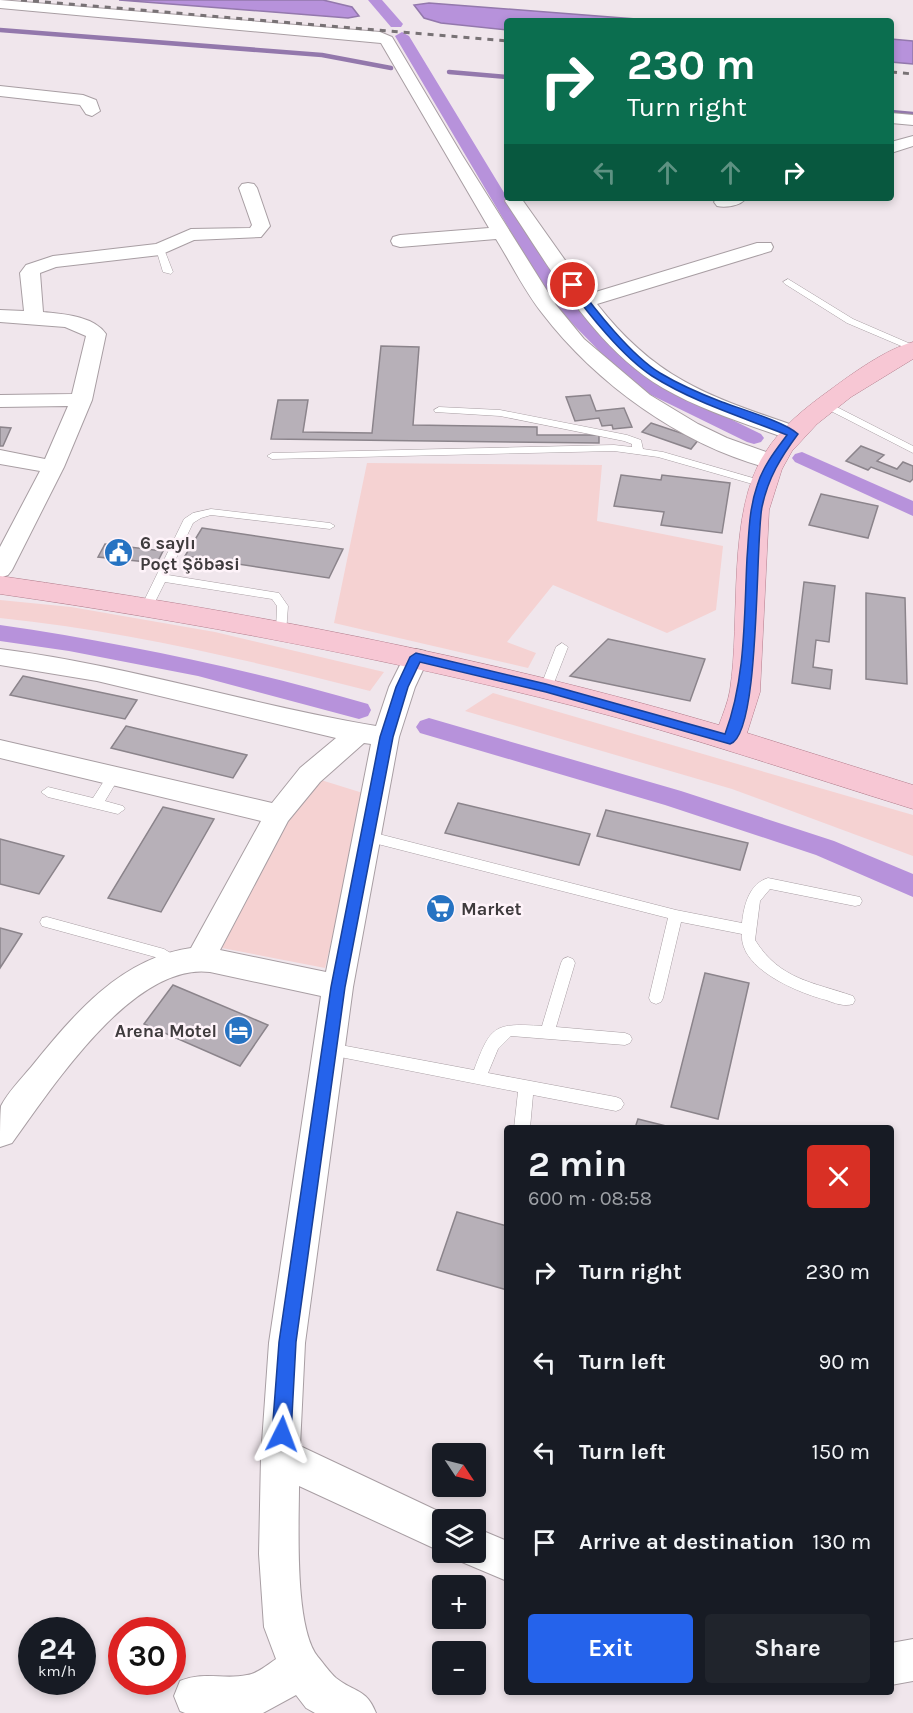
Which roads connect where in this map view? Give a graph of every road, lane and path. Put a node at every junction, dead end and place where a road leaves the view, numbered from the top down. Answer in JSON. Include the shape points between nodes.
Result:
{"nodes":[{"id":1,"x":0,"y":4,"type":"edge"},
{"id":2,"x":0,"y":92,"type":"edge"},
{"id":3,"x":92,"y":111,"type":"dead end"},
{"id":4,"x":894,"y":118,"type":"edge"},
{"id":5,"x":913,"y":120,"type":"edge"},
{"id":6,"x":913,"y":141,"type":"edge"},
{"id":7,"x":894,"y":147,"type":"edge"},
{"id":8,"x":248,"y":188,"type":"dead end"},
{"id":9,"x":514,"y":201,"type":"dead end"},
{"id":10,"x":501,"y":233,"type":"junction"},
{"id":11,"x":400,"y":241,"type":"dead end"},
{"id":12,"x":764,"y":247,"type":"dead end"},
{"id":13,"x":160,"y":249,"type":"junction"},
{"id":14,"x":168,"y":272,"type":"dead end"},
{"id":15,"x":788,"y":282,"type":"dead end"},
{"id":16,"x":584,"y":302,"type":"junction"},
{"id":17,"x":0,"y":316,"type":"edge"},
{"id":18,"x":34,"y":317,"type":"junction"},
{"id":19,"x":913,"y":349,"type":"edge"},
{"id":20,"x":81,"y":400,"type":"junction"},
{"id":21,"x":0,"y":401,"type":"edge"},
{"id":22,"x":827,"y":405,"type":"junction"},
{"id":23,"x":439,"y":410,"type":"dead end"},
{"id":24,"x":793,"y":434,"type":"junction"},
{"id":25,"x":910,"y":446,"type":"edge"},
{"id":26,"x":638,"y":450,"type":"junction"},
{"id":27,"x":272,"y":456,"type":"dead end"},
{"id":28,"x":0,"y":457,"type":"edge"},
{"id":29,"x":53,"y":467,"type":"junction"},
{"id":30,"x":767,"y":473,"type":"junction"},
{"id":31,"x":330,"y":526,"type":"dead end"},
{"id":32,"x":0,"y":570,"type":"edge"},
{"id":33,"x":161,"y":578,"type":"junction"},
{"id":34,"x":0,"y":585,"type":"edge"},
{"id":35,"x":148,"y":605,"type":"junction"},
{"id":36,"x":282,"y":630,"type":"junction"},
{"id":37,"x":562,"y":648,"type":"dead end"},
{"id":38,"x":0,"y":657,"type":"edge"},
{"id":39,"x":416,"y":657,"type":"junction"},
{"id":40,"x":546,"y":688,"type":"junction"},
{"id":41,"x":372,"y":735,"type":"junction"},
{"id":42,"x":730,"y":739,"type":"junction"},
{"id":43,"x":3,"y":753,"type":"edge"},
{"id":44,"x":114,"y":776,"type":"junction"},
{"id":45,"x":48,"y":792,"type":"dead end"},
{"id":46,"x":913,"y":797,"type":"edge"},
{"id":47,"x":96,"y":804,"type":"junction"},
{"id":48,"x":118,"y":809,"type":"dead end"},
{"id":49,"x":278,"y":815,"type":"junction"},
{"id":50,"x":367,"y":837,"type":"junction"},
{"id":51,"x":855,"y":901,"type":"dead end"},
{"id":52,"x":676,"y":915,"type":"junction"},
{"id":53,"x":47,"y":922,"type":"dead end"},
{"id":54,"x":749,"y":930,"type":"junction"},
{"id":55,"x":186,"y":960,"type":"junction"},
{"id":56,"x":568,"y":963,"type":"dead end"},
{"id":57,"x":338,"y":987,"type":"junction"},
{"id":58,"x":656,"y":998,"type":"dead end"},
{"id":59,"x":848,"y":1000,"type":"dead end"},
{"id":60,"x":547,"y":1033,"type":"junction"},
{"id":61,"x":626,"y":1039,"type":"dead end"},
{"id":62,"x":330,"y":1049,"type":"junction"},
{"id":63,"x":478,"y":1079,"type":"junction"},
{"id":64,"x":526,"y":1088,"type":"junction"},
{"id":65,"x":616,"y":1104,"type":"dead end"},
{"id":66,"x":522,"y":1125,"type":"edge"},
{"id":67,"x":0,"y":1133,"type":"edge"},
{"id":68,"x":280,"y":1457,"type":"junction"},
{"id":69,"x":432,"y":1528,"type":"edge"},
{"id":70,"x":486,"y":1552,"type":"edge"},
{"id":71,"x":504,"y":1560,"type":"edge"},
{"id":72,"x":913,"y":1660,"type":"edge"},
{"id":73,"x":894,"y":1663,"type":"edge"},
{"id":74,"x":317,"y":1691,"type":"edge"},
{"id":75,"x":195,"y":1696,"type":"dead end"},
{"id":76,"x":355,"y":1713,"type":"edge"}],
"edges":[{"from":1,"to":10,"type":"street","via":[[387,40]]},
{"from":2,"to":3,"type":"street","via":[[82,100],[90,102]]},
{"from":4,"to":5,"type":"street"},
{"from":6,"to":7,"type":"street"},
{"from":8,"to":13,"type":"street","via":[[260,230],[249,234],[191,235]]},
{"from":9,"to":16,"type":"street"},
{"from":10,"to":11,"type":"street"},
{"from":10,"to":30,"type":"street","via":[[548,308],[604,369],[690,429]]},
{"from":12,"to":16,"type":"street"},
{"from":13,"to":14,"type":"lane"},
{"from":13,"to":18,"type":"street","via":[[53,262],[33,269],[30,273]]},
{"from":15,"to":19,"type":"lane","via":[[850,321]]},
{"from":16,"to":24,"type":"street","via":[[656,375]]},
{"from":17,"to":18,"type":"street"},
{"from":18,"to":20,"type":"street","via":[[83,326],[96,334]]},
{"from":19,"to":22,"type":"main road"},
{"from":20,"to":21,"type":"street"},
{"from":20,"to":29,"type":"street"},
{"from":22,"to":24,"type":"main road"},
{"from":22,"to":25,"type":"lane"},
{"from":23,"to":26,"type":"lane","via":[[500,413],[627,438],[637,442]]},
{"from":24,"to":30,"type":"main road"},
{"from":26,"to":27,"type":"lane"},
{"from":26,"to":30,"type":"lane"},
{"from":28,"to":29,"type":"street"},
{"from":29,"to":32,"type":"street"},
{"from":30,"to":42,"type":"main road","via":[[753,538],[745,692]]},
{"from":31,"to":33,"type":"lane","via":[[211,512],[197,515],[188,521]]},
{"from":33,"to":35,"type":"lane"},
{"from":33,"to":36,"type":"lane","via":[[275,596],[283,605]]},
{"from":34,"to":35,"type":"main road"},
{"from":35,"to":36,"type":"main road"},
{"from":36,"to":39,"type":"main road"},
{"from":37,"to":40,"type":"lane"},
{"from":38,"to":41,"type":"street","via":[[69,667]]},
{"from":39,"to":40,"type":"main road"},
{"from":39,"to":41,"type":"street","via":[[399,696]]},
{"from":40,"to":42,"type":"main road"},
{"from":41,"to":49,"type":"street","via":[[310,775]]},
{"from":41,"to":50,"type":"street"},
{"from":42,"to":46,"type":"main road"},
{"from":43,"to":44,"type":"street"},
{"from":44,"to":47,"type":"lane"},
{"from":44,"to":49,"type":"street"},
{"from":45,"to":47,"type":"lane"},
{"from":47,"to":48,"type":"lane"},
{"from":49,"to":55,"type":"street"},
{"from":50,"to":52,"type":"lane"},
{"from":50,"to":57,"type":"street"},
{"from":51,"to":54,"type":"lane","via":[[768,884],[753,899]]},
{"from":52,"to":54,"type":"lane"},
{"from":52,"to":58,"type":"lane"},
{"from":53,"to":55,"type":"lane"},
{"from":54,"to":59,"type":"lane","via":[[748,941],[767,967],[796,985]]},
{"from":55,"to":57,"type":"street"},
{"from":55,"to":67,"type":"street","via":[[140,978],[106,1003]]},
{"from":56,"to":60,"type":"lane"},
{"from":57,"to":62,"type":"street"},
{"from":60,"to":61,"type":"lane"},
{"from":60,"to":63,"type":"lane","via":[[500,1033]]},
{"from":62,"to":63,"type":"lane"},
{"from":62,"to":68,"type":"street","via":[[287,1342]]},
{"from":63,"to":64,"type":"lane"},
{"from":64,"to":65,"type":"lane"},
{"from":64,"to":66,"type":"lane"},
{"from":68,"to":69,"type":"street"},
{"from":68,"to":74,"type":"street","via":[[279,1554],[285,1627]]},
{"from":70,"to":71,"type":"street"},
{"from":72,"to":73,"type":"street"},
{"from":74,"to":75,"type":"street","via":[[263,1692],[244,1697]]},
{"from":74,"to":76,"type":"street"}]}
